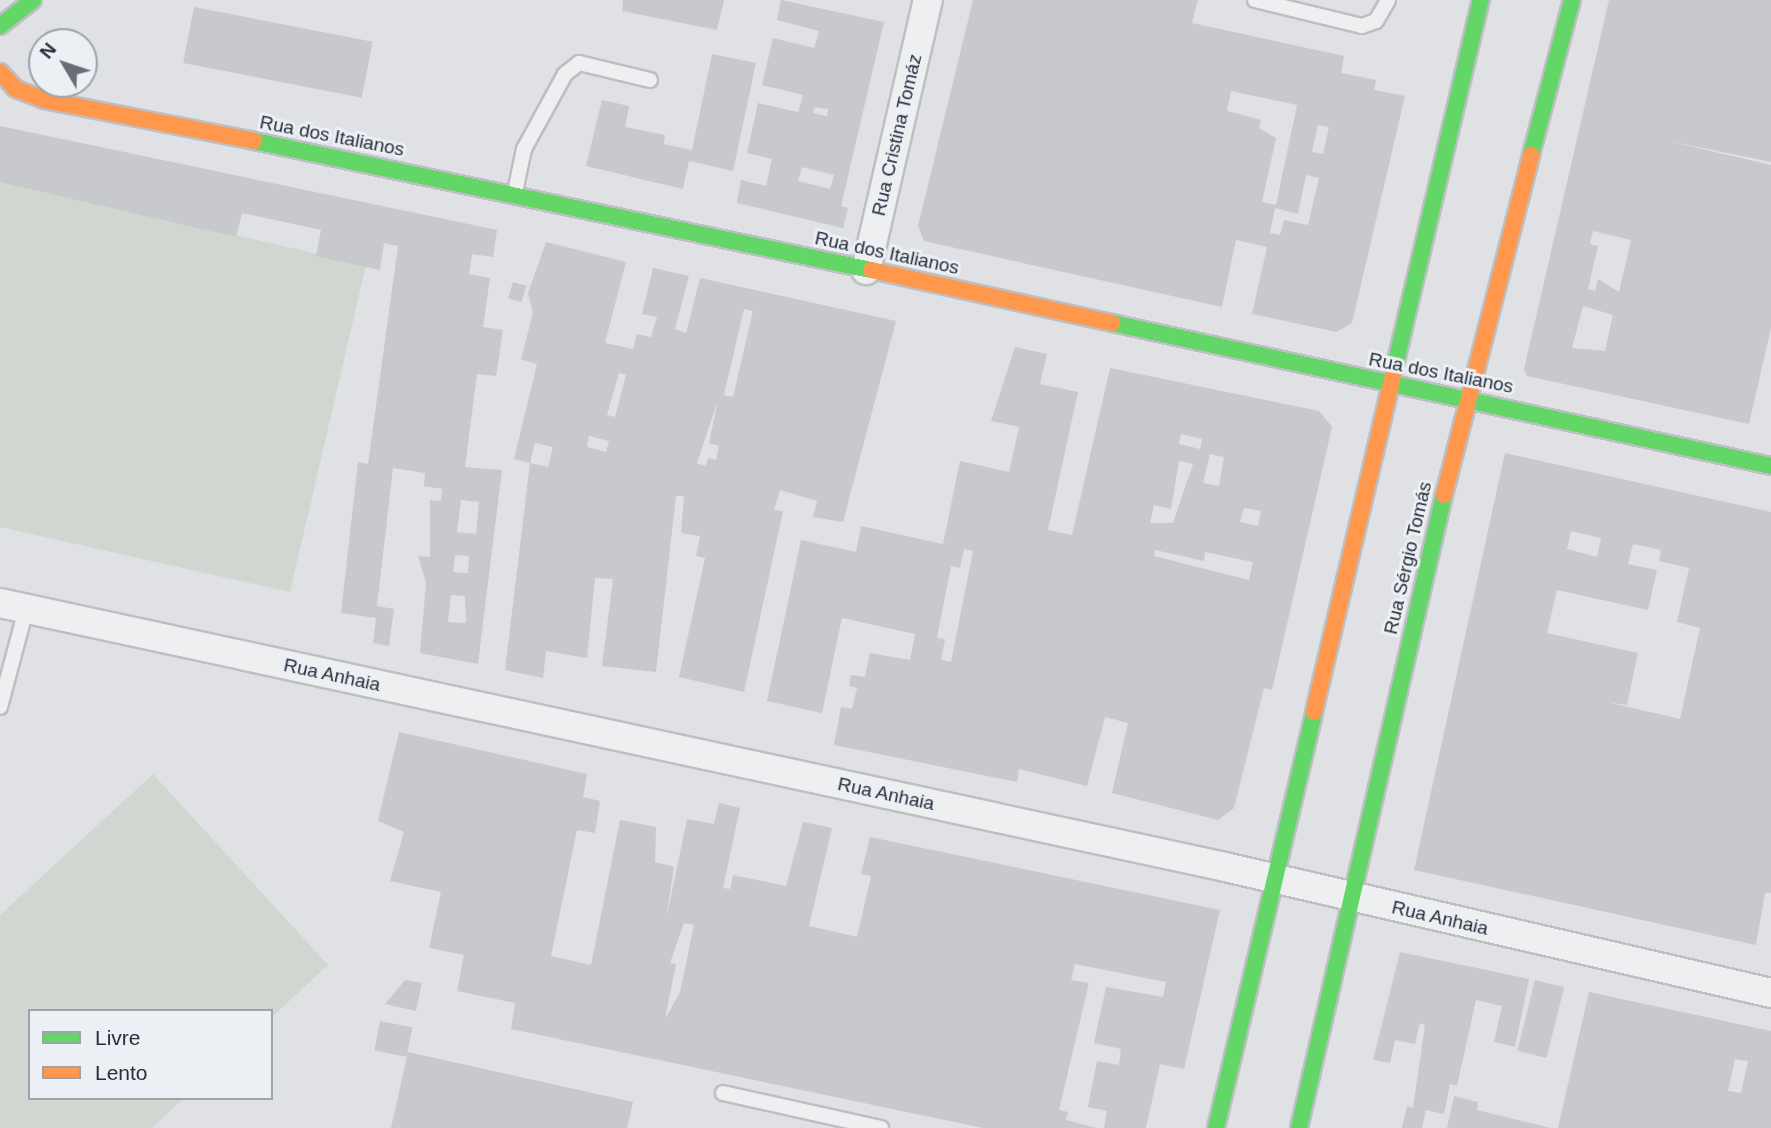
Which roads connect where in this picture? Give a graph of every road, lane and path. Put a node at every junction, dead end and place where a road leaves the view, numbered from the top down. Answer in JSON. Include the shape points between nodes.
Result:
{"nodes":[{"id":1,"x":33,"y":0,"type":"edge"},
{"id":2,"x":928,"y":0,"type":"edge"},
{"id":3,"x":1255,"y":0,"type":"edge"},
{"id":4,"x":1388,"y":0,"type":"edge"},
{"id":5,"x":1482,"y":0,"type":"edge"},
{"id":6,"x":1572,"y":0,"type":"edge"},
{"id":7,"x":0,"y":26,"type":"edge"},
{"id":8,"x":0,"y":72,"type":"edge"},
{"id":9,"x":650,"y":80,"type":"dead end"},
{"id":10,"x":514,"y":193,"type":"junction"},
{"id":11,"x":866,"y":270,"type":"junction"},
{"id":12,"x":1389,"y":384,"type":"junction"},
{"id":13,"x":1466,"y":400,"type":"junction"},
{"id":14,"x":1771,"y":466,"type":"edge"},
{"id":15,"x":13,"y":606,"type":"edge"},
{"id":16,"x":7,"y":658,"type":"edge"},
{"id":17,"x":0,"y":707,"type":"edge"},
{"id":18,"x":1270,"y":878,"type":"junction"},
{"id":19,"x":1351,"y":898,"type":"junction"},
{"id":20,"x":1771,"y":993,"type":"edge"},
{"id":21,"x":723,"y":1093,"type":"dead end"},
{"id":22,"x":881,"y":1128,"type":"edge"},
{"id":23,"x":1216,"y":1128,"type":"edge"},
{"id":24,"x":1299,"y":1128,"type":"edge"}],
"edges":[{"from":1,"to":7,"type":"main road"},
{"from":2,"to":11,"type":"street","name":"Rua Cristina Tomáz"},
{"from":3,"to":4,"type":"lane","via":[[1362,26],[1377,21]]},
{"from":5,"to":12,"type":"main road"},
{"from":6,"to":13,"type":"main road","name":"Rua Sérgio Tomás"},
{"from":8,"to":10,"type":"main road","name":"Rua dos Italianos","via":[[16,89],[44,100]]},
{"from":9,"to":10,"type":"lane","via":[[579,63],[565,74],[524,149]]},
{"from":10,"to":11,"type":"main road","name":"Rua dos Italianos"},
{"from":11,"to":12,"type":"main road","name":"Rua dos Italianos"},
{"from":12,"to":13,"type":"main road","name":"Rua dos Italianos"},
{"from":12,"to":18,"type":"main road"},
{"from":13,"to":14,"type":"main road","name":"Rua dos Italianos"},
{"from":13,"to":19,"type":"main road","name":"Rua Sérgio Tomás"},
{"from":15,"to":16,"type":"lane"},
{"from":15,"to":18,"type":"street","name":"Rua Anhaia"},
{"from":16,"to":17,"type":"lane"},
{"from":18,"to":19,"type":"street","name":"Rua Anhaia"},
{"from":18,"to":23,"type":"main road"},
{"from":19,"to":20,"type":"street","name":"Rua Anhaia"},
{"from":19,"to":24,"type":"main road","name":"Rua Sérgio Tomás"},
{"from":21,"to":22,"type":"lane"}]}
